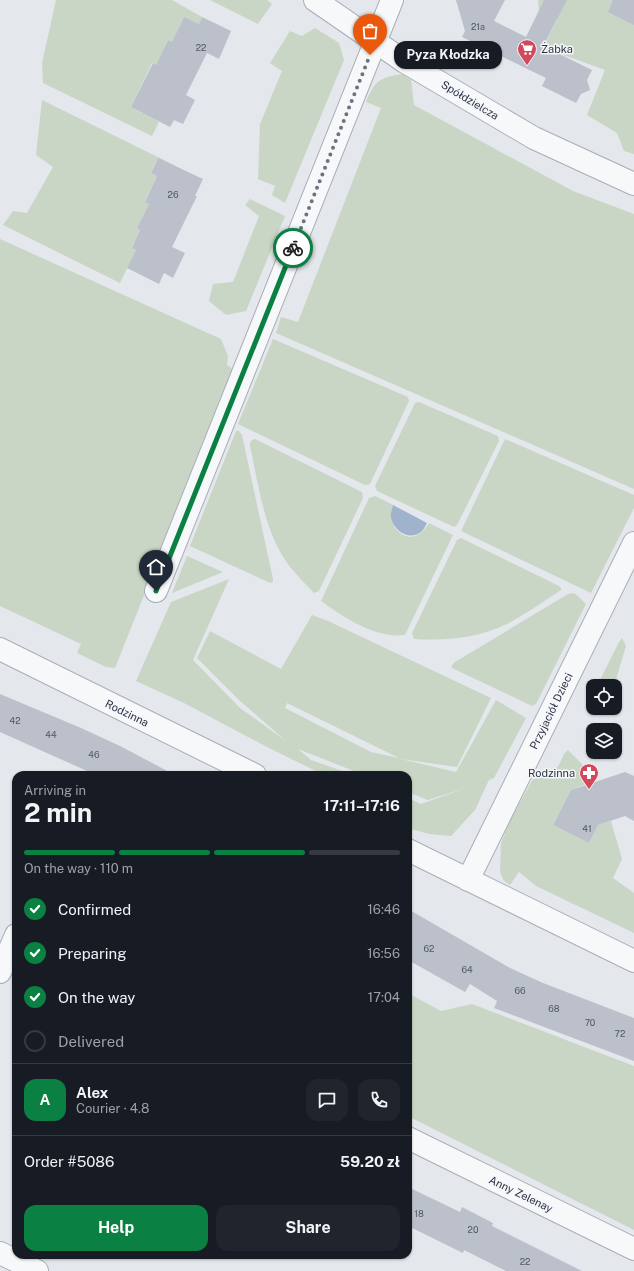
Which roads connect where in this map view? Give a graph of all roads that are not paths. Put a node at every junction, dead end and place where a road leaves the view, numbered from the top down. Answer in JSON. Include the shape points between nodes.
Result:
{"nodes":[{"id":1,"x":315,"y":0,"type":"edge"},
{"id":2,"x":392,"y":0,"type":"edge"},
{"id":3,"x":375,"y":42,"type":"junction"},
{"id":4,"x":634,"y":184,"type":"edge"},
{"id":5,"x":634,"y":543,"type":"edge"},
{"id":6,"x":156,"y":591,"type":"dead end"},
{"id":7,"x":0,"y":649,"type":"edge"},
{"id":8,"x":247,"y":771,"type":"edge"},
{"id":9,"x":412,"y":852,"type":"edge"},
{"id":10,"x":468,"y":880,"type":"junction"},
{"id":11,"x":11,"y":946,"type":"edge"},
{"id":12,"x":634,"y":961,"type":"edge"},
{"id":13,"x":0,"y":972,"type":"edge"},
{"id":14,"x":412,"y":1140,"type":"edge"},
{"id":15,"x":634,"y":1249,"type":"edge"},
{"id":16,"x":0,"y":1253,"type":"edge"},
{"id":17,"x":12,"y":1259,"type":"edge"},
{"id":18,"x":12,"y":1259,"type":"edge"},
{"id":19,"x":37,"y":1271,"type":"edge"}],
"edges":[{"from":1,"to":3,"type":"street","name":"Spółdzielcza"},
{"from":2,"to":3,"type":"street"},
{"from":3,"to":4,"type":"street","name":"Spółdzielcza","via":[[534,138]]},
{"from":3,"to":6,"type":"street"},
{"from":5,"to":10,"type":"street","name":"Przyjaciół Dzieci"},
{"from":7,"to":8,"type":"street","name":"Rodzinna"},
{"from":9,"to":10,"type":"street"},
{"from":10,"to":12,"type":"street"},
{"from":11,"to":13,"type":"street"},
{"from":14,"to":15,"type":"street","name":"Anny Zelenay"},
{"from":16,"to":17,"type":"street"},
{"from":18,"to":19,"type":"street"}]}
